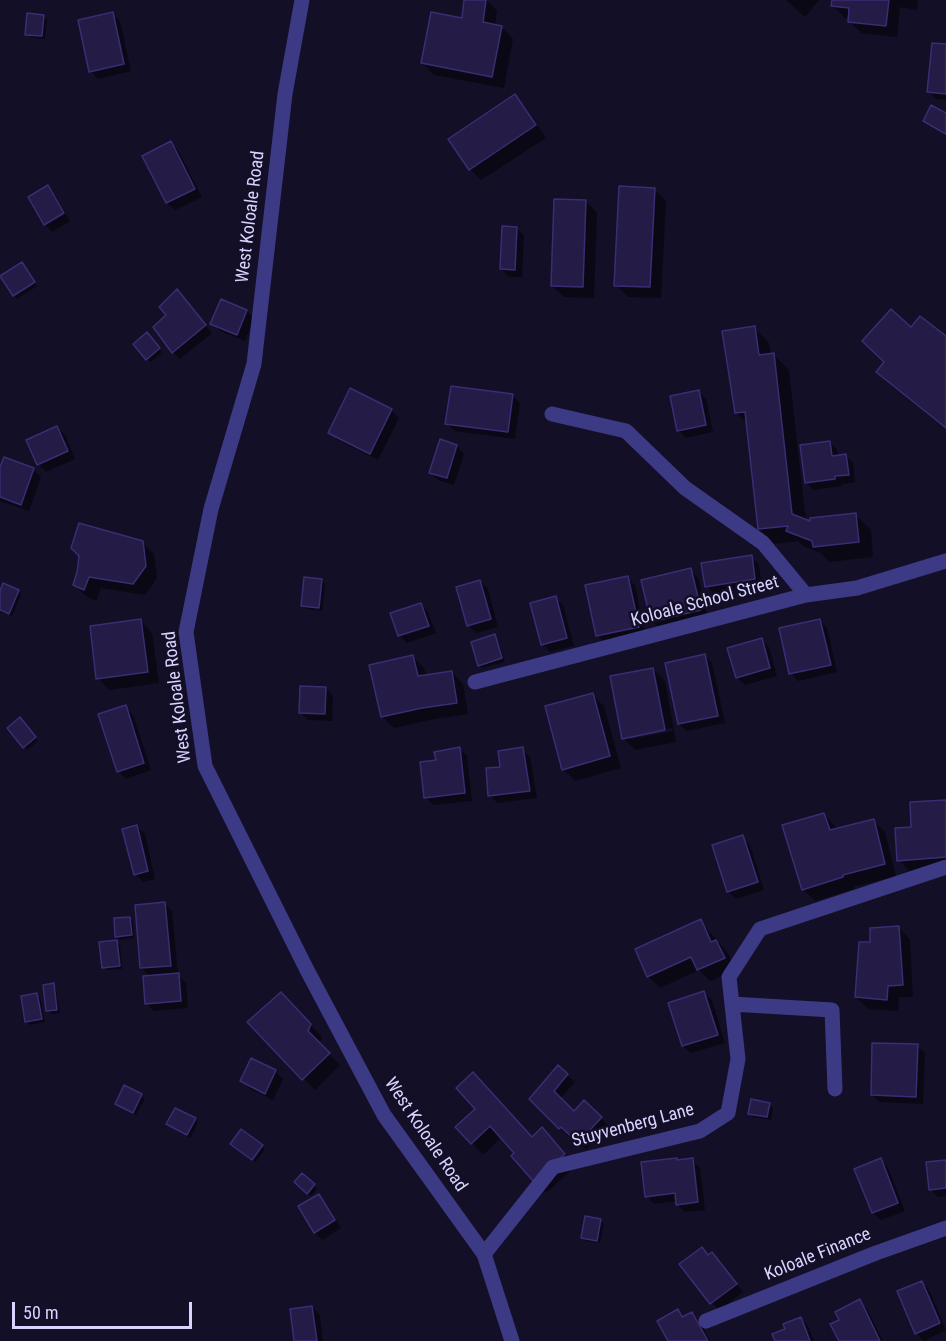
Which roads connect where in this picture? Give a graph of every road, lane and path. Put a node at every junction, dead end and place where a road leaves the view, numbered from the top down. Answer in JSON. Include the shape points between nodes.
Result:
{"nodes":[{"id":1,"x":302,"y":0,"type":"edge"},
{"id":2,"x":552,"y":414,"type":"dead end"},
{"id":3,"x":946,"y":561,"type":"edge"},
{"id":4,"x":806,"y":595,"type":"junction"},
{"id":5,"x":475,"y":682,"type":"dead end"},
{"id":6,"x":946,"y":867,"type":"edge"},
{"id":7,"x":732,"y":1004,"type":"junction"},
{"id":8,"x":835,"y":1089,"type":"dead end"},
{"id":9,"x":946,"y":1228,"type":"edge"},
{"id":10,"x":484,"y":1254,"type":"junction"},
{"id":11,"x":706,"y":1321,"type":"dead end"},
{"id":12,"x":512,"y":1341,"type":"edge"}],
"edges":[{"from":1,"to":10,"type":"street","name":"West Koloale Road","via":[[285,94],[254,364],[211,509],[186,632],[205,766],[384,1115]]},
{"from":2,"to":4,"type":"street","via":[[626,431],[685,488],[763,543]]},
{"from":3,"to":4,"type":"street","name":"Koloale School Street","via":[[858,588]]},
{"from":4,"to":5,"type":"street","name":"Koloale School Street"},
{"from":6,"to":7,"type":"street","name":"Stuyvenberg Lane","via":[[760,929],[729,977]]},
{"from":7,"to":8,"type":"street","via":[[832,1010]]},
{"from":7,"to":10,"type":"street","name":"Stuyvenberg Lane","via":[[738,1059],[728,1113],[700,1131],[553,1167]]},
{"from":9,"to":11,"type":"street","name":"Koloale Finance"},
{"from":10,"to":12,"type":"street","name":"West Koloale Road"}]}
